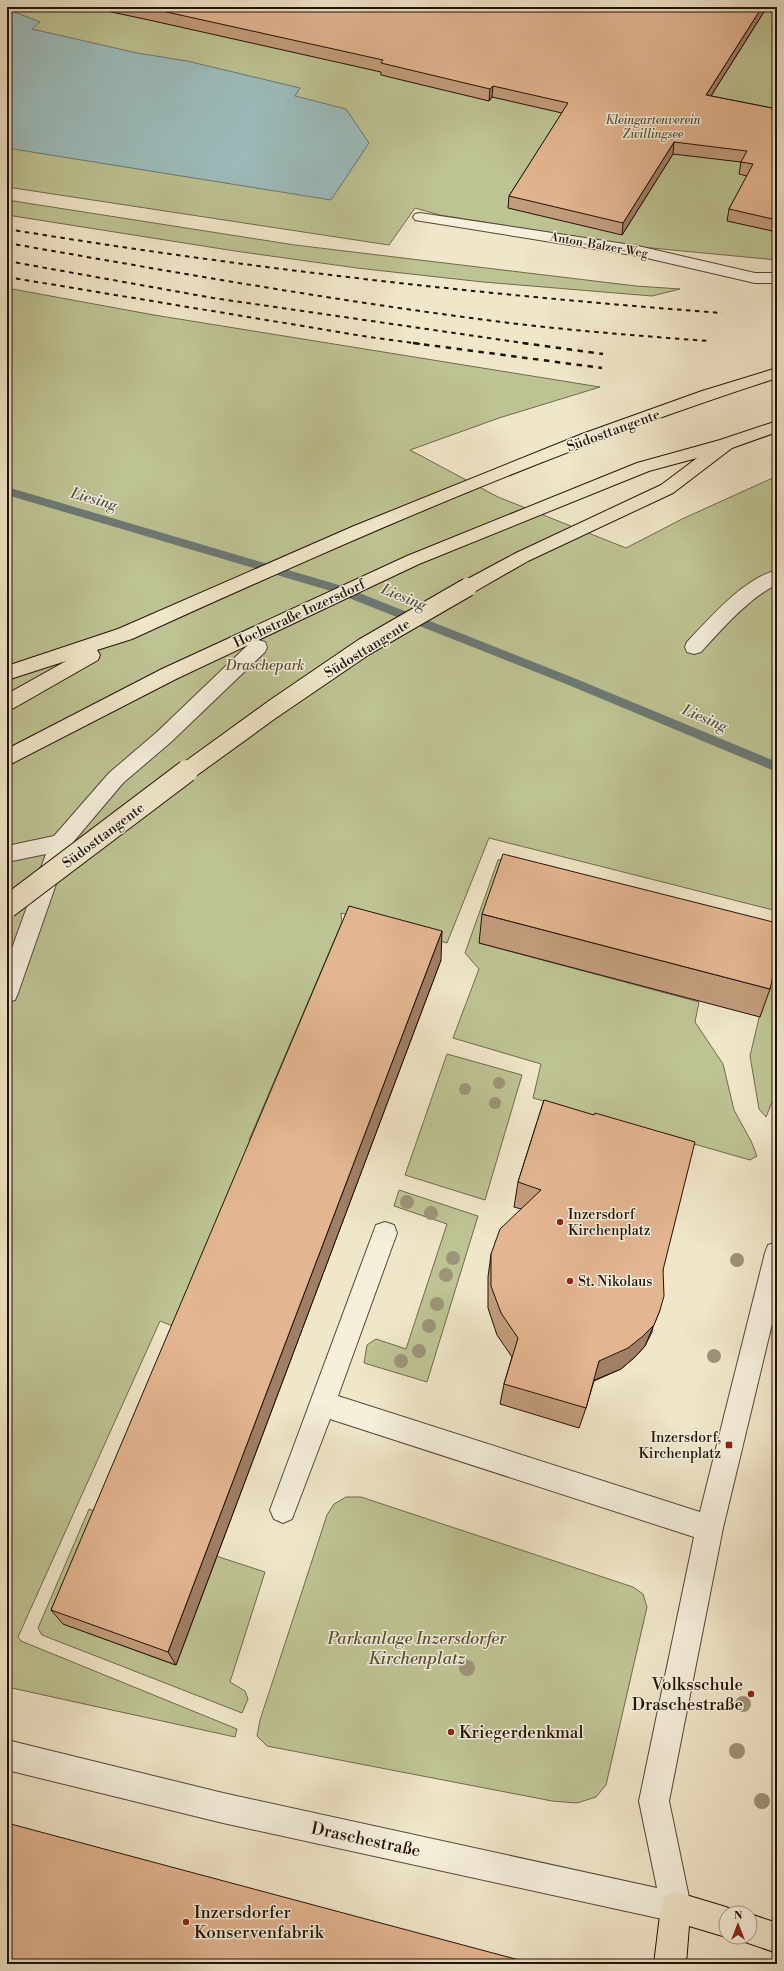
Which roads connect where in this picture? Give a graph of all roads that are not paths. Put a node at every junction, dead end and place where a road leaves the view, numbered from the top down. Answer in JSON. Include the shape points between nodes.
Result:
{"nodes":[{"id":1,"x":420,"y":217,"type":"dead end"},
{"id":2,"x":777,"y":278,"type":"edge"},
{"id":3,"x":777,"y":373,"type":"edge"},
{"id":4,"x":777,"y":426,"type":"edge"},
{"id":5,"x":726,"y":444,"type":"junction"},
{"id":6,"x":777,"y":576,"type":"edge"},
{"id":7,"x":125,"y":634,"type":"junction"},
{"id":8,"x":258,"y":647,"type":"dead end"},
{"id":9,"x":694,"y":647,"type":"dead end"},
{"id":10,"x":7,"y":660,"type":"edge"},
{"id":11,"x":7,"y":673,"type":"edge"},
{"id":12,"x":7,"y":703,"type":"edge"},
{"id":13,"x":7,"y":758,"type":"edge"},
{"id":14,"x":60,"y":843,"type":"junction"},
{"id":15,"x":7,"y":854,"type":"edge"},
{"id":16,"x":7,"y":907,"type":"edge"},
{"id":17,"x":7,"y":993,"type":"edge"},
{"id":18,"x":385,"y":1233,"type":"dead end"},
{"id":19,"x":777,"y":1253,"type":"edge"},
{"id":20,"x":323,"y":1404,"type":"junction"},
{"id":21,"x":283,"y":1510,"type":"dead end"},
{"id":22,"x":708,"y":1528,"type":"junction"},
{"id":23,"x":7,"y":1755,"type":"edge"},
{"id":24,"x":676,"y":1907,"type":"junction"},
{"id":25,"x":718,"y":1920,"type":"edge"},
{"id":26,"x":758,"y":1932,"type":"edge"},
{"id":27,"x":777,"y":1938,"type":"edge"},
{"id":28,"x":670,"y":1964,"type":"edge"}],
"edges":[{"from":1,"to":2,"type":"street","name":"Anton-Balzer-Weg","via":[[638,251],[755,278]]},
{"from":3,"to":7,"type":"main road","name":"Südosttangente","via":[[588,438],[472,483],[262,572]]},
{"from":4,"to":5,"type":"main road","name":"Südosttangente"},
{"from":5,"to":13,"type":"main road","name":"Hochstraße Inzersdorf","via":[[643,467],[531,510],[413,560],[169,674]]},
{"from":5,"to":16,"type":"main road","name":"Südosttangente","bridge":true,"via":[[667,489],[522,557],[365,647],[197,763]]},
{"from":6,"to":9,"type":"street","via":[[768,580],[725,614]]},
{"from":7,"to":10,"type":"main road"},
{"from":7,"to":11,"type":"main road","name":"Südosttangente"},
{"from":7,"to":12,"type":"main road"},
{"from":8,"to":14,"type":"street","via":[[164,737],[116,778]]},
{"from":14,"to":15,"type":"street"},
{"from":14,"to":17,"type":"street"},
{"from":18,"to":20,"type":"street"},
{"from":19,"to":22,"type":"street"},
{"from":20,"to":21,"type":"street"},
{"from":20,"to":22,"type":"street"},
{"from":22,"to":24,"type":"street","via":[[654,1801]]},
{"from":23,"to":24,"type":"street","name":"Draschestraße","via":[[223,1808]]},
{"from":24,"to":25,"type":"main road","name":"Draschestraße"},
{"from":24,"to":28,"type":"main road"},
{"from":26,"to":27,"type":"main road"}]}
